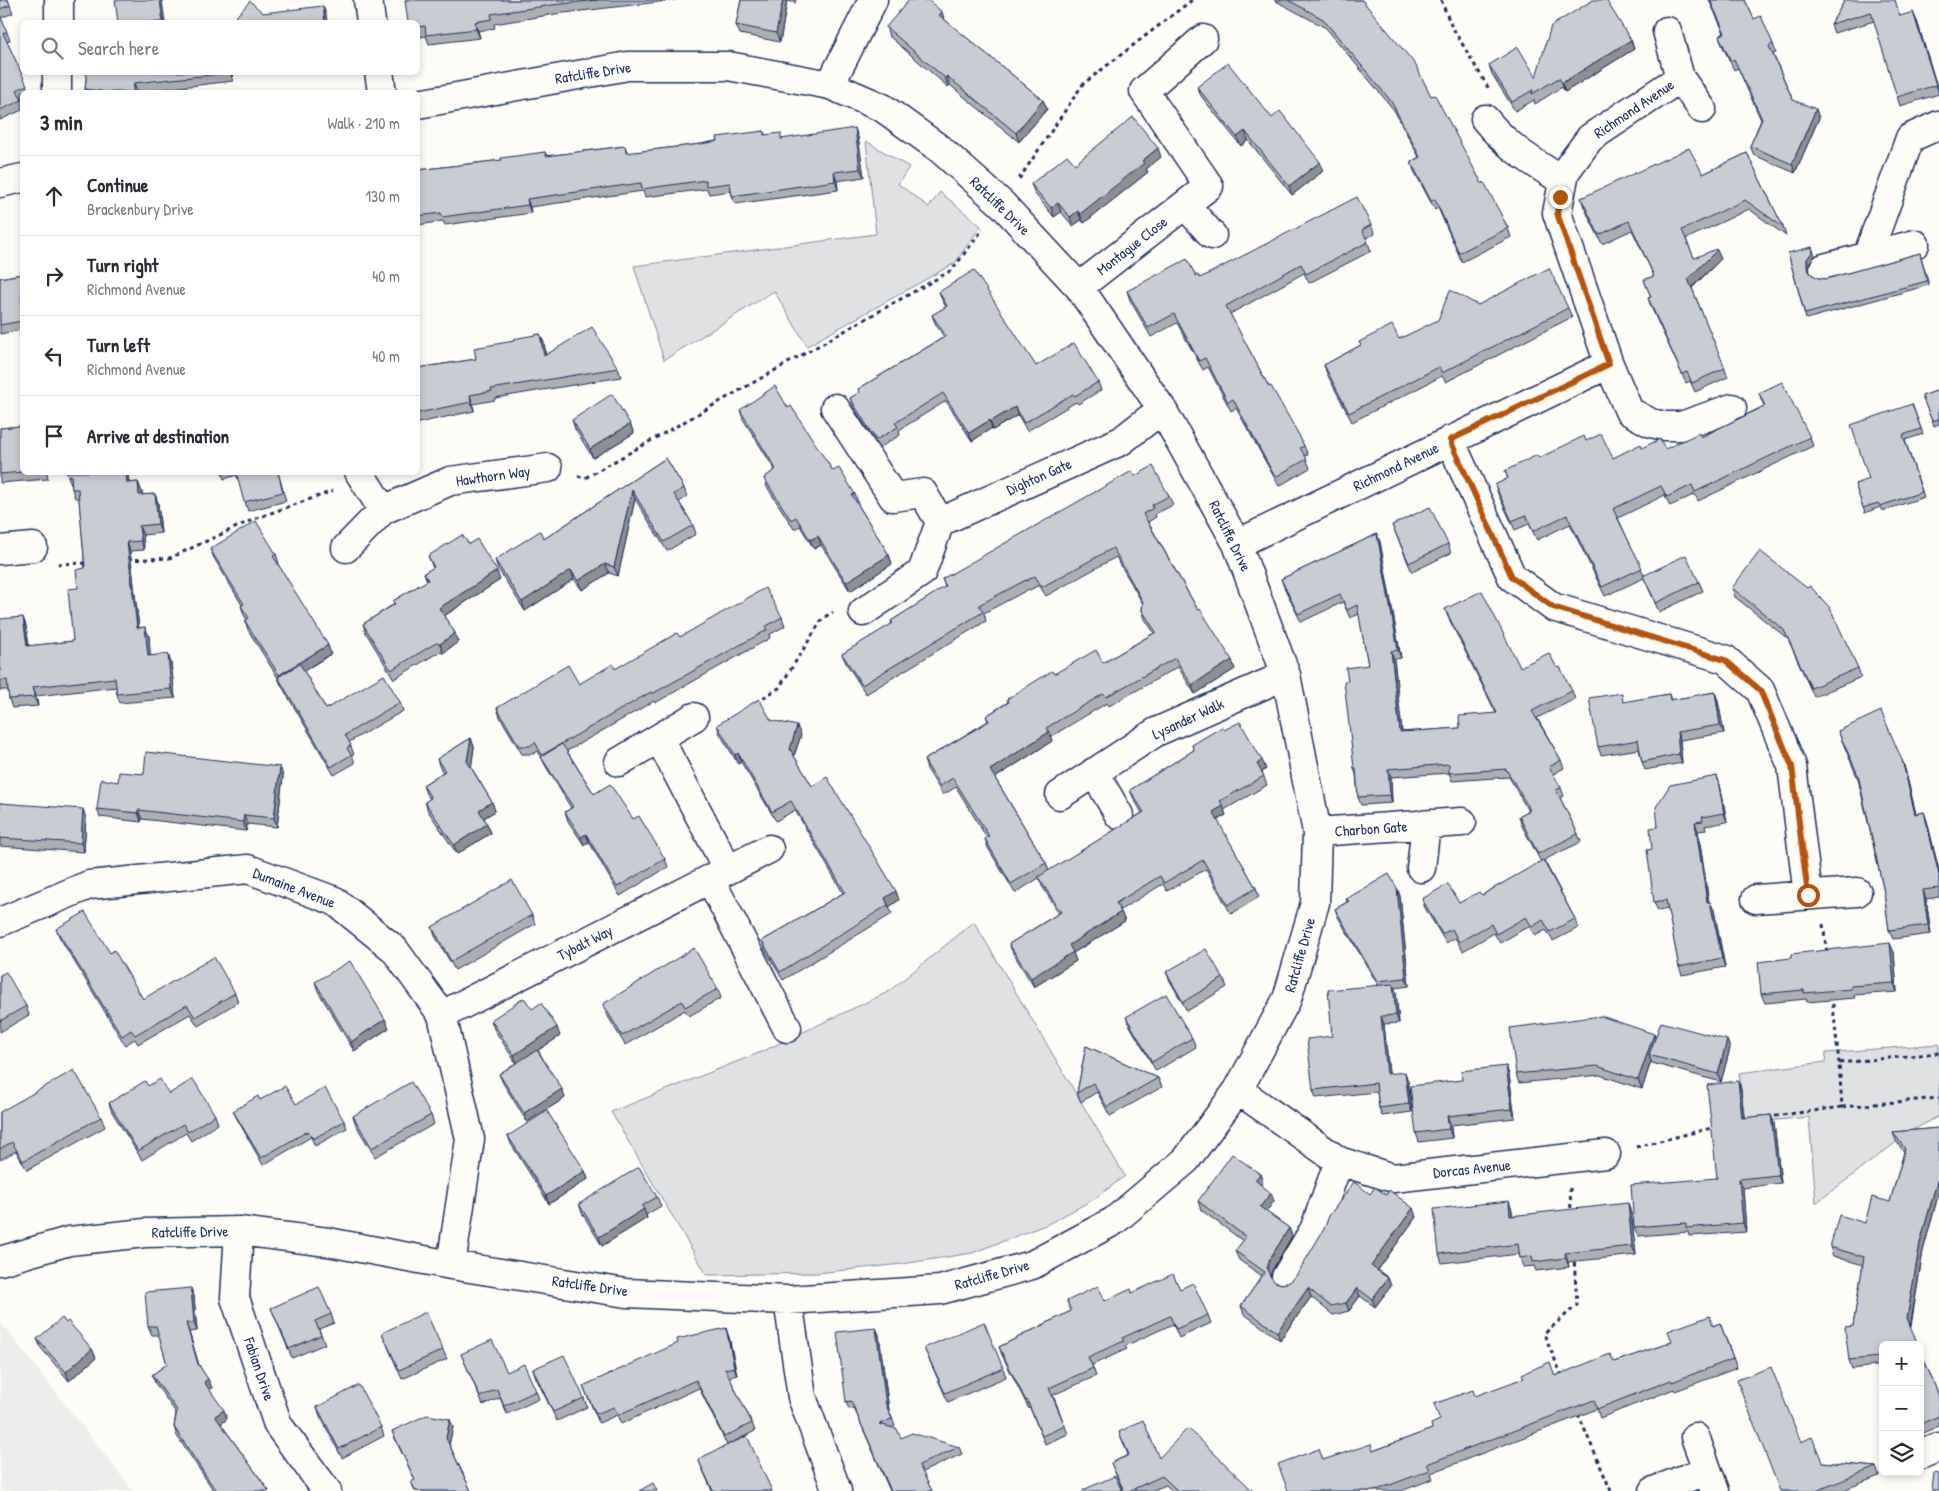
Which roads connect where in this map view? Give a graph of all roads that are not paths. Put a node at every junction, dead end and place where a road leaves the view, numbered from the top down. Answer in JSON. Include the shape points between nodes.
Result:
{"nodes":[{"id":1,"x":59,"y":0,"type":"edge"},
{"id":2,"x":368,"y":0,"type":"edge"},
{"id":3,"x":873,"y":0,"type":"edge"},
{"id":4,"x":59,"y":20,"type":"edge"},
{"id":5,"x":372,"y":20,"type":"edge"},
{"id":6,"x":1667,"y":31,"type":"dead end"},
{"id":7,"x":1203,"y":39,"type":"dead end"},
{"id":8,"x":57,"y":75,"type":"edge"},
{"id":9,"x":379,"y":75,"type":"edge"},
{"id":10,"x":1680,"y":78,"type":"junction"},
{"id":11,"x":830,"y":86,"type":"junction"},
{"id":12,"x":57,"y":90,"type":"edge"},
{"id":13,"x":382,"y":90,"type":"edge"},
{"id":14,"x":420,"y":104,"type":"edge"},
{"id":15,"x":1702,"y":109,"type":"dead end"},
{"id":16,"x":1485,"y":119,"type":"dead end"},
{"id":17,"x":1939,"y":125,"type":"edge"},
{"id":18,"x":20,"y":178,"type":"edge"},
{"id":19,"x":1563,"y":181,"type":"junction"},
{"id":20,"x":0,"y":182,"type":"edge"},
{"id":21,"x":1185,"y":205,"type":"junction"},
{"id":22,"x":1212,"y":235,"type":"dead end"},
{"id":23,"x":1915,"y":244,"type":"dead end"},
{"id":24,"x":1867,"y":257,"type":"junction"},
{"id":25,"x":1824,"y":268,"type":"dead end"},
{"id":26,"x":1079,"y":287,"type":"junction"},
{"id":27,"x":1609,"y":364,"type":"junction"},
{"id":28,"x":835,"y":408,"type":"dead end"},
{"id":29,"x":1732,"y":408,"type":"dead end"},
{"id":30,"x":1162,"y":409,"type":"junction"},
{"id":31,"x":1450,"y":440,"type":"junction"},
{"id":32,"x":548,"y":468,"type":"road end"},
{"id":33,"x":362,"y":477,"type":"edge"},
{"id":34,"x":383,"y":510,"type":"junction"},
{"id":35,"x":940,"y":522,"type":"junction"},
{"id":36,"x":1237,"y":544,"type":"junction"},
{"id":37,"x":33,"y":547,"type":"road end"},
{"id":38,"x":346,"y":548,"type":"dead end"},
{"id":39,"x":0,"y":550,"type":"edge"},
{"id":40,"x":863,"y":612,"type":"road end"},
{"id":41,"x":1286,"y":675,"type":"junction"},
{"id":42,"x":694,"y":717,"type":"dead end"},
{"id":43,"x":659,"y":738,"type":"junction"},
{"id":44,"x":619,"y":762,"type":"dead end"},
{"id":45,"x":1094,"y":772,"type":"junction"},
{"id":46,"x":1060,"y":795,"type":"dead end"},
{"id":47,"x":1119,"y":815,"type":"dead end"},
{"id":48,"x":1462,"y":822,"type":"dead end"},
{"id":49,"x":1426,"y":825,"type":"junction"},
{"id":50,"x":1317,"y":832,"type":"junction"},
{"id":51,"x":769,"y":849,"type":"dead end"},
{"id":52,"x":1421,"y":868,"type":"dead end"},
{"id":53,"x":719,"y":875,"type":"junction"},
{"id":54,"x":1857,"y":892,"type":"dead end"},
{"id":55,"x":1814,"y":895,"type":"junction"},
{"id":56,"x":1756,"y":899,"type":"dead end"},
{"id":57,"x":0,"y":922,"type":"edge"},
{"id":58,"x":442,"y":1015,"type":"junction"},
{"id":59,"x":787,"y":1028,"type":"dead end"},
{"id":60,"x":1238,"y":1090,"type":"junction"},
{"id":61,"x":1606,"y":1154,"type":"road end"},
{"id":62,"x":1339,"y":1161,"type":"junction"},
{"id":63,"x":239,"y":1231,"type":"junction"},
{"id":64,"x":0,"y":1261,"type":"edge"},
{"id":65,"x":451,"y":1265,"type":"junction"},
{"id":66,"x":1286,"y":1277,"type":"dead end"},
{"id":67,"x":788,"y":1300,"type":"junction"},
{"id":68,"x":1695,"y":1437,"type":"dead end"},
{"id":69,"x":1939,"y":1447,"type":"edge"},
{"id":70,"x":1924,"y":1453,"type":"edge"},
{"id":71,"x":1711,"y":1480,"type":"edge"},
{"id":72,"x":327,"y":1491,"type":"edge"},
{"id":73,"x":837,"y":1491,"type":"edge"},
{"id":74,"x":1654,"y":1491,"type":"edge"}],
"edges":[{"from":1,"to":4,"type":"street"},
{"from":2,"to":5,"type":"street"},
{"from":3,"to":11,"type":"street"},
{"from":6,"to":10,"type":"street","name":"Richmond Avenue"},
{"from":7,"to":21,"type":"street","name":"Montague Close","via":[[1144,92],[1209,186]]},
{"from":8,"to":12,"type":"street"},
{"from":9,"to":13,"type":"street"},
{"from":10,"to":15,"type":"street","name":"Richmond Avenue"},
{"from":10,"to":19,"type":"street","name":"Richmond Avenue","via":[[1590,138],[1564,172]]},
{"from":11,"to":14,"type":"street","name":"Ratcliffe Drive","via":[[728,66],[628,66]]},
{"from":11,"to":26,"type":"street","name":"Ratcliffe Drive","via":[[883,108],[940,149],[1002,204]]},
{"from":16,"to":19,"type":"street","via":[[1514,150]]},
{"from":17,"to":24,"type":"street","via":[[1910,138]]},
{"from":18,"to":20,"type":"street"},
{"from":19,"to":27,"type":"street","name":"Richmond Avenue","via":[[1557,213]]},
{"from":21,"to":22,"type":"street"},
{"from":21,"to":26,"type":"street","name":"Montague Close"},
{"from":23,"to":24,"type":"street"},
{"from":24,"to":25,"type":"street"},
{"from":26,"to":30,"type":"street","name":"Ratcliffe Drive"},
{"from":27,"to":29,"type":"street","name":"Richmond Avenue","via":[[1628,411],[1651,423],[1681,426]]},
{"from":27,"to":31,"type":"street","name":"Richmond Avenue"},
{"from":28,"to":35,"type":"street","via":[[892,497],[923,493]]},
{"from":30,"to":35,"type":"street","name":"Dighton Gate","via":[[1120,441]]},
{"from":30,"to":36,"type":"street","name":"Ratcliffe Drive"},
{"from":31,"to":36,"type":"street","name":"Richmond Avenue"},
{"from":31,"to":55,"type":"street","via":[[1512,577],[1553,607],[1725,660],[1760,690],[1792,766]]},
{"from":32,"to":34,"type":"street","name":"Hawthorn Way","via":[[450,481]]},
{"from":33,"to":34,"type":"street"},
{"from":34,"to":38,"type":"street","name":"Hawthorn Way"},
{"from":35,"to":40,"type":"street","via":[[922,572]]},
{"from":36,"to":41,"type":"street","name":"Ratcliffe Drive"},
{"from":37,"to":39,"type":"street"},
{"from":41,"to":45,"type":"street","name":"Lysander Walk","via":[[1156,732]]},
{"from":41,"to":50,"type":"street","name":"Ratcliffe Drive"},
{"from":42,"to":43,"type":"street"},
{"from":43,"to":44,"type":"street"},
{"from":43,"to":53,"type":"street"},
{"from":45,"to":46,"type":"street","name":"Lysander Walk"},
{"from":45,"to":47,"type":"street"},
{"from":48,"to":49,"type":"street","name":"Charbon Gate"},
{"from":49,"to":50,"type":"street","name":"Charbon Gate"},
{"from":49,"to":52,"type":"street","name":"Charbon Gate"},
{"from":50,"to":60,"type":"street","name":"Ratcliffe Drive","via":[[1315,903],[1288,999]]},
{"from":51,"to":53,"type":"street","name":"Tybalt Way"},
{"from":53,"to":58,"type":"street","name":"Tybalt Way"},
{"from":53,"to":59,"type":"street"},
{"from":54,"to":55,"type":"street"},
{"from":55,"to":56,"type":"street"},
{"from":57,"to":58,"type":"street","name":"Dumaine Avenue","via":[[89,885],[248,869],[334,901],[394,949]]},
{"from":58,"to":65,"type":"street","name":"Dumaine Avenue","via":[[470,1139]]},
{"from":60,"to":62,"type":"street","name":"Dorcas Avenue"},
{"from":60,"to":67,"type":"street","name":"Ratcliffe Drive","via":[[1186,1160],[1114,1221],[1032,1265],[940,1290]]},
{"from":61,"to":62,"type":"street","name":"Dorcas Avenue","via":[[1393,1178]]},
{"from":62,"to":66,"type":"street","via":[[1314,1230]]},
{"from":63,"to":64,"type":"street","name":"Ratcliffe Drive","via":[[146,1233],[69,1241]]},
{"from":63,"to":65,"type":"street","name":"Ratcliffe Drive","via":[[328,1242]]},
{"from":63,"to":72,"type":"street","name":"Fabian Drive","via":[[235,1298],[278,1425]]},
{"from":65,"to":67,"type":"street","name":"Ratcliffe Drive","via":[[626,1293]]},
{"from":67,"to":73,"type":"street","via":[[802,1397]]},
{"from":68,"to":71,"type":"street"},
{"from":69,"to":70,"type":"street"},
{"from":71,"to":74,"type":"street"}]}
